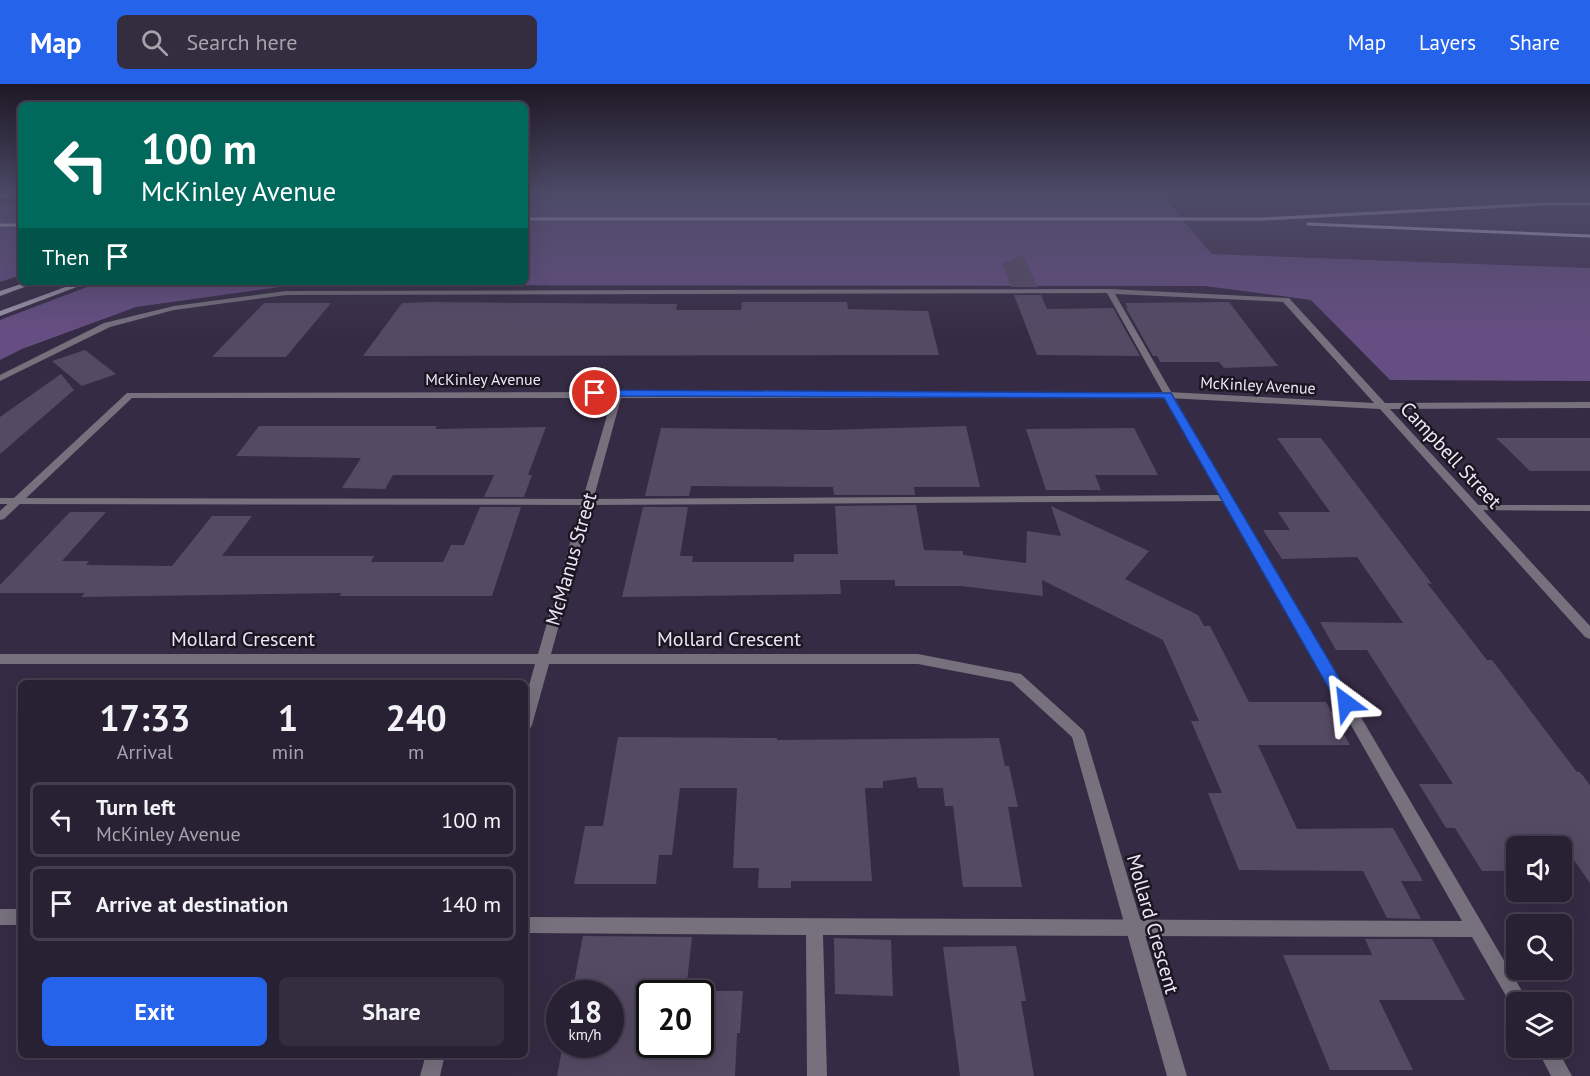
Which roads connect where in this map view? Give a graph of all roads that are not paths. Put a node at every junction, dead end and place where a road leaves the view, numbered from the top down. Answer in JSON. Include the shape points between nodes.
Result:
{"nodes":[{"id":1,"x":26,"y":285,"type":"edge"},
{"id":2,"x":78,"y":285,"type":"edge"},
{"id":3,"x":1110,"y":291,"type":"junction"},
{"id":4,"x":0,"y":294,"type":"edge"},
{"id":5,"x":0,"y":314,"type":"edge"},
{"id":6,"x":0,"y":378,"type":"edge"},
{"id":7,"x":618,"y":393,"type":"junction"},
{"id":8,"x":1168,"y":395,"type":"junction"},
{"id":9,"x":1590,"y":405,"type":"edge"},
{"id":10,"x":1382,"y":406,"type":"junction"},
{"id":11,"x":1227,"y":498,"type":"junction"},
{"id":12,"x":18,"y":500,"type":"junction"},
{"id":13,"x":0,"y":501,"type":"edge"},
{"id":14,"x":587,"y":502,"type":"junction"},
{"id":15,"x":1476,"y":508,"type":"junction"},
{"id":16,"x":1590,"y":508,"type":"edge"},
{"id":17,"x":0,"y":517,"type":"edge"},
{"id":18,"x":1590,"y":634,"type":"edge"},
{"id":19,"x":542,"y":658,"type":"junction"},
{"id":20,"x":0,"y":659,"type":"edge"},
{"id":21,"x":528,"y":713,"type":"edge"},
{"id":22,"x":0,"y":917,"type":"edge"},
{"id":23,"x":18,"y":917,"type":"edge"},
{"id":24,"x":528,"y":925,"type":"edge"},
{"id":25,"x":814,"y":927,"type":"junction"},
{"id":26,"x":1134,"y":927,"type":"junction"},
{"id":27,"x":1476,"y":929,"type":"junction"},
{"id":28,"x":1513,"y":992,"type":"edge"},
{"id":29,"x":435,"y":1058,"type":"edge"},
{"id":30,"x":1551,"y":1058,"type":"edge"},
{"id":31,"x":430,"y":1076,"type":"edge"},
{"id":32,"x":817,"y":1076,"type":"edge"},
{"id":33,"x":1177,"y":1076,"type":"edge"},
{"id":34,"x":1562,"y":1076,"type":"edge"}],
"edges":[{"from":1,"to":4,"type":"main road"},
{"from":2,"to":5,"type":"main road"},
{"from":3,"to":6,"type":"street","via":[[286,293],[174,308],[107,325]]},
{"from":3,"to":8,"type":"street"},
{"from":3,"to":10,"type":"street","name":"Campbell Street","via":[[1286,300]]},
{"from":7,"to":8,"type":"street","name":"McKinley Avenue"},
{"from":7,"to":12,"type":"street","name":"McKinley Avenue","via":[[130,395]]},
{"from":7,"to":14,"type":"street","name":"McManus Street"},
{"from":8,"to":10,"type":"street","name":"McKinley Avenue"},
{"from":8,"to":11,"type":"street"},
{"from":9,"to":10,"type":"street","name":"McKinley Avenue"},
{"from":10,"to":15,"type":"street","name":"Campbell Street"},
{"from":11,"to":14,"type":"street"},
{"from":11,"to":27,"type":"street"},
{"from":12,"to":13,"type":"street"},
{"from":12,"to":14,"type":"street"},
{"from":12,"to":17,"type":"street","name":"McKinley Avenue"},
{"from":14,"to":19,"type":"street","name":"McManus Street"},
{"from":15,"to":16,"type":"street"},
{"from":15,"to":18,"type":"street","name":"Campbell Street"},
{"from":19,"to":20,"type":"street","name":"Mollard Crescent"},
{"from":19,"to":21,"type":"street","name":"McManus Street"},
{"from":19,"to":26,"type":"street","name":"Mollard Crescent","via":[[918,659],[1016,678],[1078,734]]},
{"from":22,"to":23,"type":"street"},
{"from":24,"to":25,"type":"street"},
{"from":25,"to":26,"type":"street"},
{"from":25,"to":32,"type":"street"},
{"from":26,"to":27,"type":"street"},
{"from":26,"to":33,"type":"street","name":"Mollard Crescent"},
{"from":27,"to":28,"type":"street"},
{"from":29,"to":31,"type":"street"},
{"from":30,"to":34,"type":"street"}]}
